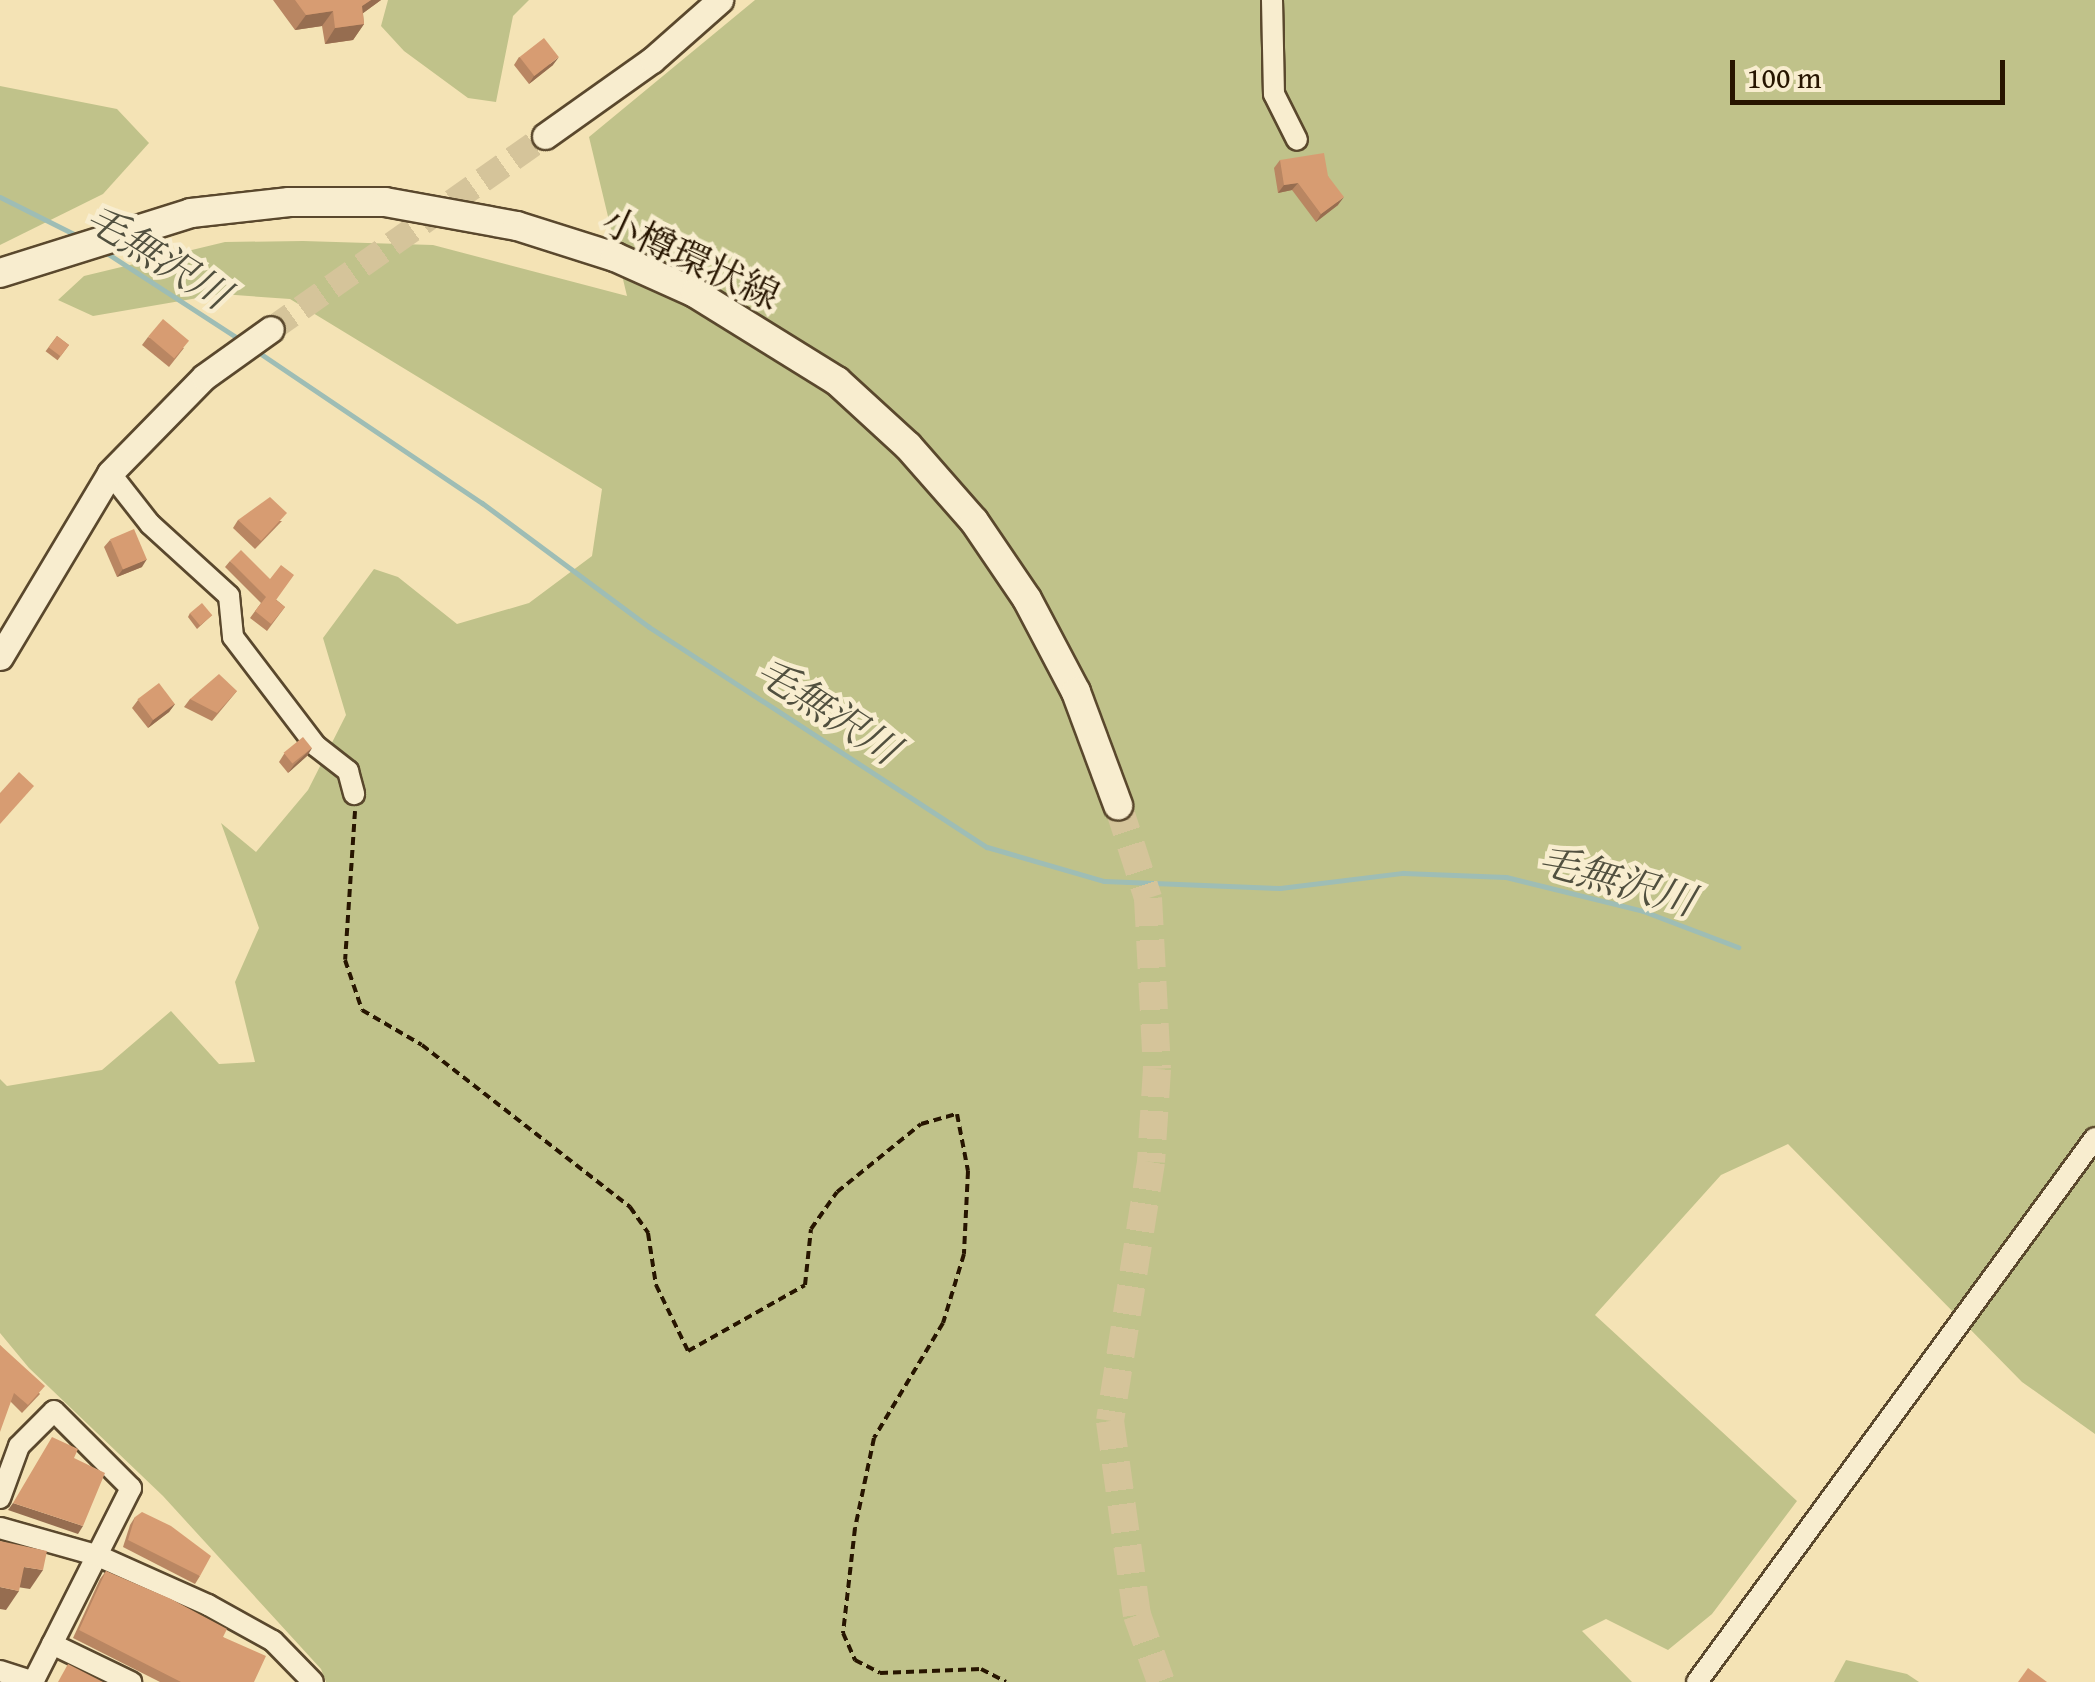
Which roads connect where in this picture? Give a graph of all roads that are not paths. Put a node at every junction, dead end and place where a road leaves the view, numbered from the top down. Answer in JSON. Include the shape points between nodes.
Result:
{"nodes":[{"id":1,"x":720,"y":0,"type":"edge"},
{"id":2,"x":1272,"y":0,"type":"edge"},
{"id":3,"x":545,"y":136,"type":"tunnel mouth"},
{"id":4,"x":1297,"y":140,"type":"dead end"},
{"id":5,"x":0,"y":273,"type":"edge"},
{"id":6,"x":271,"y":329,"type":"tunnel mouth"},
{"id":7,"x":110,"y":473,"type":"junction"},
{"id":8,"x":0,"y":657,"type":"edge"},
{"id":9,"x":354,"y":794,"type":"road end"},
{"id":10,"x":1118,"y":805,"type":"tunnel mouth"},
{"id":11,"x":2095,"y":1138,"type":"edge"},
{"id":12,"x":0,"y":1498,"type":"edge"},
{"id":13,"x":0,"y":1528,"type":"edge"},
{"id":14,"x":96,"y":1555,"type":"junction"},
{"id":15,"x":52,"y":1644,"type":"junction"},
{"id":16,"x":0,"y":1671,"type":"edge"},
{"id":17,"x":33,"y":1682,"type":"edge"},
{"id":18,"x":131,"y":1682,"type":"edge"},
{"id":19,"x":314,"y":1682,"type":"edge"},
{"id":20,"x":1697,"y":1682,"type":"edge"}],
"edges":[{"from":1,"to":3,"type":"street","via":[[652,60]]},
{"from":2,"to":4,"type":"street","via":[[1274,94]]},
{"from":5,"to":10,"type":"main road","name":"小樽環状線","via":[[191,213],[289,202],[384,202],[517,226],[615,257],[695,293],[837,381],[908,446],[974,521],[1027,599],[1076,692]]},
{"from":6,"to":7,"type":"street","via":[[204,377]]},
{"from":7,"to":8,"type":"street"},
{"from":7,"to":9,"type":"street","via":[[150,524],[229,596],[233,637],[316,746],[348,771]]},
{"from":11,"to":20,"type":"street"},
{"from":12,"to":14,"type":"street","via":[[19,1446],[54,1411],[131,1488]]},
{"from":13,"to":14,"type":"street"},
{"from":14,"to":15,"type":"street"},
{"from":14,"to":19,"type":"street","via":[[273,1640]]},
{"from":15,"to":17,"type":"street"},
{"from":15,"to":18,"type":"street"},
{"from":16,"to":17,"type":"street"}]}
